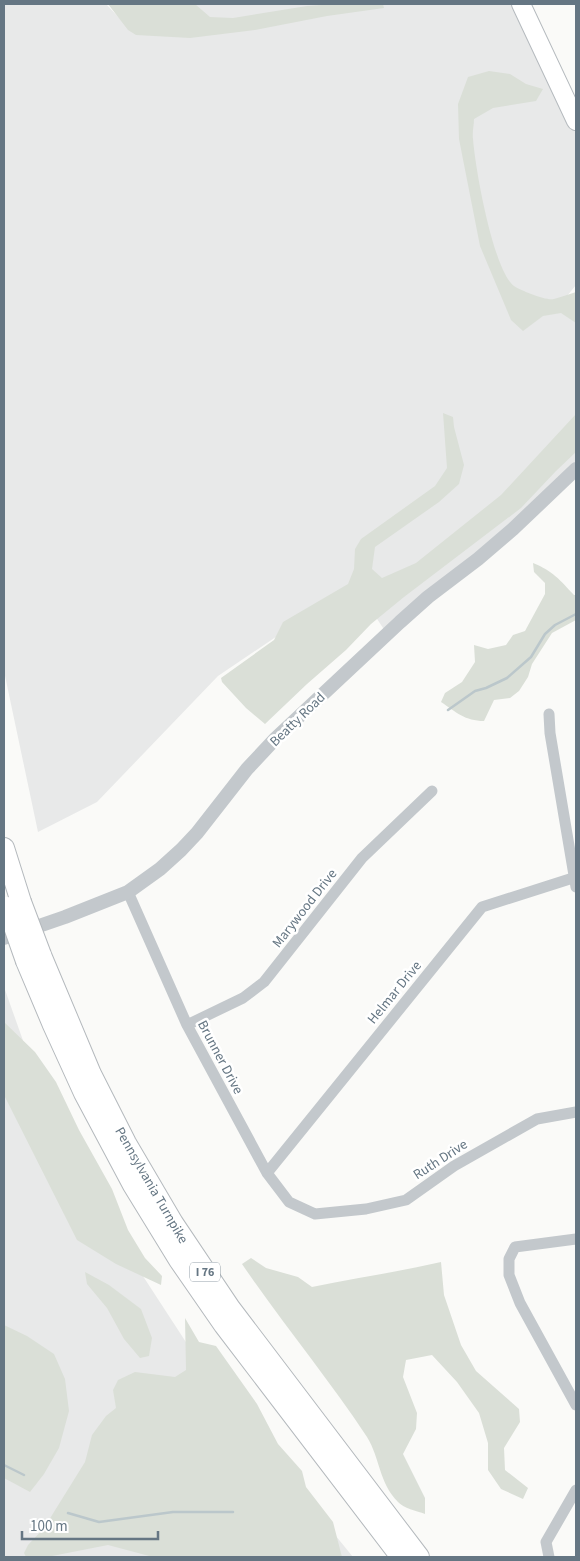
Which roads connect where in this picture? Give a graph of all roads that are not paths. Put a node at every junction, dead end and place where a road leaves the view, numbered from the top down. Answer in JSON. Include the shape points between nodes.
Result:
{"nodes":[{"id":1,"x":521,"y":4,"type":"edge"},
{"id":2,"x":576,"y":121,"type":"edge"},
{"id":3,"x":576,"y":469,"type":"edge"},
{"id":4,"x":549,"y":714,"type":"dead end"},
{"id":5,"x":432,"y":791,"type":"dead end"},
{"id":6,"x":4,"y":848,"type":"edge"},
{"id":7,"x":576,"y":880,"type":"edge"},
{"id":8,"x":128,"y":892,"type":"junction"},
{"id":9,"x":10,"y":902,"type":"edge"},
{"id":10,"x":4,"y":938,"type":"edge"},
{"id":11,"x":34,"y":958,"type":"junction"},
{"id":12,"x":187,"y":1025,"type":"junction"},
{"id":13,"x":576,"y":1112,"type":"edge"},
{"id":14,"x":267,"y":1172,"type":"junction"},
{"id":15,"x":315,"y":1214,"type":"joint"},
{"id":16,"x":576,"y":1239,"type":"edge"},
{"id":17,"x":576,"y":1406,"type":"edge"},
{"id":18,"x":576,"y":1490,"type":"edge"},
{"id":19,"x":401,"y":1557,"type":"edge"},
{"id":20,"x":419,"y":1557,"type":"edge"},
{"id":21,"x":549,"y":1557,"type":"edge"}],
"edges":[{"from":1,"to":2,"type":"main road"},
{"from":3,"to":8,"type":"street","name":"Beatty Road","via":[[513,530],[428,597],[283,732],[181,850]]},
{"from":4,"to":7,"type":"street"},
{"from":5,"to":12,"type":"street","name":"Marywood Drive","via":[[362,858],[264,982],[243,998]]},
{"from":6,"to":9,"type":"highway","name":"Pennsylvania Turnpike","number":"I 76"},
{"from":7,"to":14,"type":"street","name":"Helmar Drive","via":[[482,907]]},
{"from":8,"to":10,"type":"street","name":"Beatty Road"},
{"from":8,"to":12,"type":"street","name":"Brunner Drive"},
{"from":9,"to":11,"type":"highway","name":"Pennsylvania Turnpike","number":"I 76","bridge":true},
{"from":11,"to":19,"type":"highway","name":"Pennsylvania Turnpike","number":"I 76","via":[[53,1025],[84,1093],[133,1185],[224,1325]]},
{"from":11,"to":20,"type":"highway","name":"Pennsylvania Turnpike","number":"I 76","via":[[126,1143],[173,1222],[230,1308]]},
{"from":12,"to":14,"type":"street","name":"Brunner Drive"},
{"from":13,"to":15,"type":"street","name":"Ruth Drive","via":[[537,1119],[454,1166],[406,1200],[366,1210]]},
{"from":14,"to":15,"type":"street","name":"Brunner Drive","via":[[288,1202]]},
{"from":16,"to":17,"type":"street","via":[[515,1247],[509,1259],[509,1275],[520,1303]]},
{"from":18,"to":21,"type":"street","via":[[546,1542]]}]}
